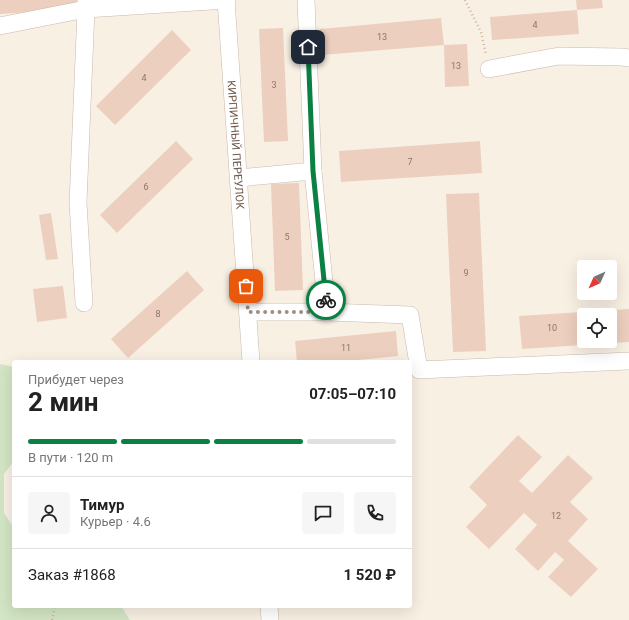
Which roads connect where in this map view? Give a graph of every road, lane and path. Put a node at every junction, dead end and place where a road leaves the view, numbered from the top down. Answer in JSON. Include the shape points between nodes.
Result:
{"nodes":[{"id":1,"x":227,"y":0,"type":"edge"},
{"id":2,"x":306,"y":0,"type":"edge"},
{"id":3,"x":465,"y":0,"type":"edge"},
{"id":4,"x":86,"y":4,"type":"edge"},
{"id":5,"x":0,"y":26,"type":"edge"},
{"id":6,"x":629,"y":58,"type":"edge"},
{"id":7,"x":489,"y":69,"type":"joint"},
{"id":8,"x":313,"y":171,"type":"junction"},
{"id":9,"x":239,"y":178,"type":"junction"},
{"id":10,"x":84,"y":303,"type":"dead end"},
{"id":11,"x":248,"y":312,"type":"junction"},
{"id":12,"x":327,"y":312,"type":"junction"},
{"id":13,"x":252,"y":360,"type":"edge"},
{"id":14,"x":629,"y":361,"type":"edge"},
{"id":15,"x":54,"y":608,"type":"edge"},
{"id":16,"x":268,"y":608,"type":"edge"},
{"id":17,"x":52,"y":620,"type":"edge"},
{"id":18,"x":270,"y":620,"type":"edge"}],
"edges":[{"from":1,"to":4,"type":"lane"},
{"from":1,"to":9,"type":"lane","name":"КИРПИЧНЫЙ ПЕРЕУЛОК"},
{"from":2,"to":8,"type":"lane"},
{"from":3,"to":7,"type":"path","via":[[481,32]]},
{"from":4,"to":5,"type":"lane"},
{"from":4,"to":10,"type":"lane","via":[[78,203]]},
{"from":6,"to":7,"type":"lane","via":[[559,56]]},
{"from":8,"to":9,"type":"lane"},
{"from":8,"to":12,"type":"lane"},
{"from":9,"to":11,"type":"lane","name":"КИРПИЧНЫЙ ПЕРЕУЛОК"},
{"from":11,"to":12,"type":"lane"},
{"from":11,"to":13,"type":"lane","name":"КИРПИЧНЫЙ ПЕРЕУЛОК"},
{"from":12,"to":14,"type":"lane","via":[[410,315],[419,370]]},
{"from":15,"to":17,"type":"path"},
{"from":16,"to":18,"type":"lane"}]}
